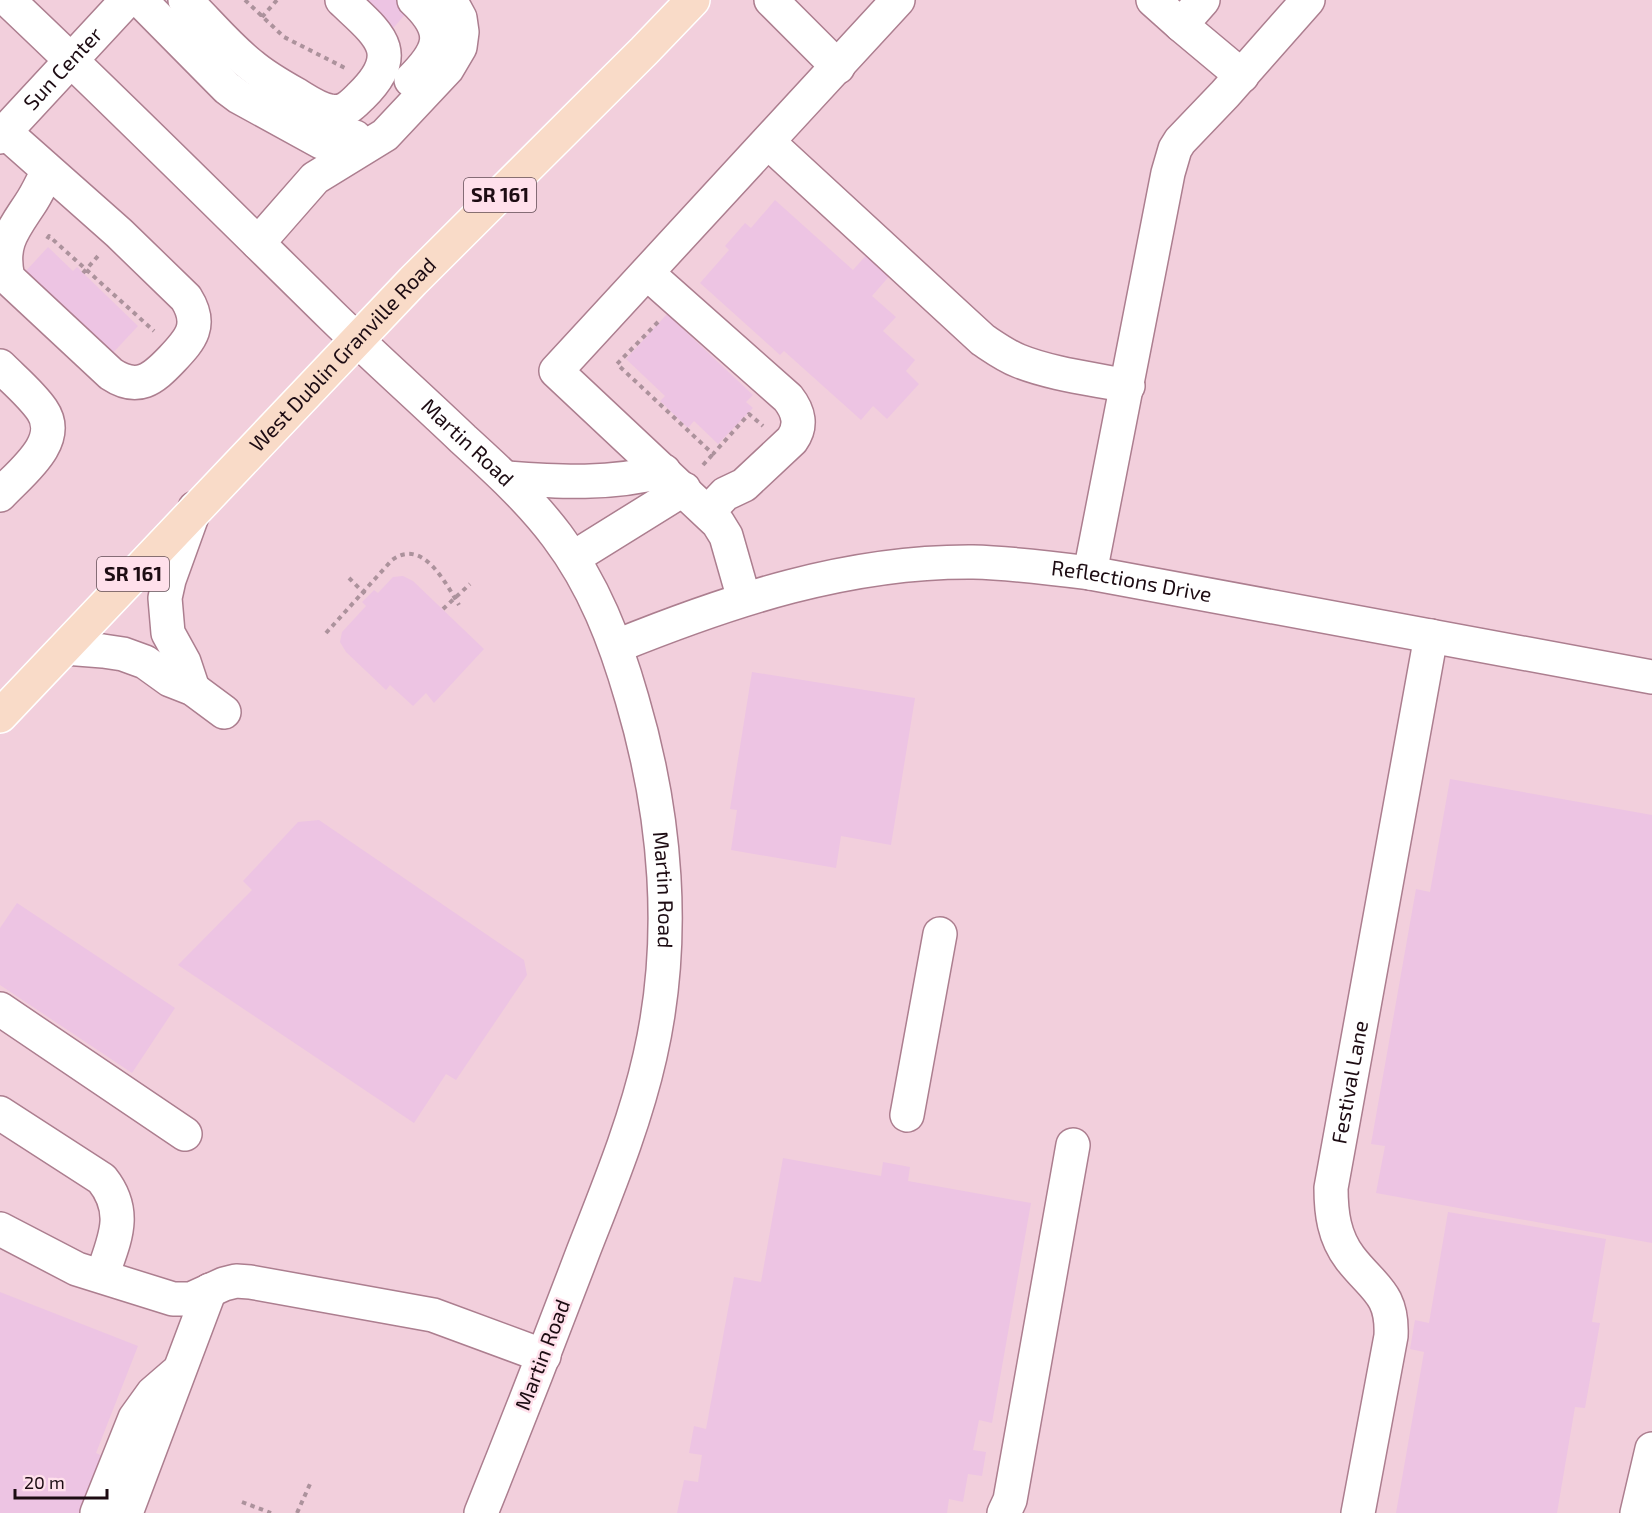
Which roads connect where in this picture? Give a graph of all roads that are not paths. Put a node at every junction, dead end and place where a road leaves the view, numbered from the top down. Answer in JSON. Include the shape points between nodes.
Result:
{"nodes":[{"id":1,"x":8,"y":0,"type":"edge"},
{"id":2,"x":342,"y":0,"type":"edge"},
{"id":3,"x":414,"y":0,"type":"edge"},
{"id":4,"x":448,"y":0,"type":"edge"},
{"id":5,"x":693,"y":0,"type":"edge"},
{"id":6,"x":771,"y":0,"type":"edge"},
{"id":7,"x":898,"y":0,"type":"edge"},
{"id":8,"x":1153,"y":0,"type":"edge"},
{"id":9,"x":1203,"y":0,"type":"edge"},
{"id":10,"x":1308,"y":0,"type":"edge"},
{"id":11,"x":140,"y":4,"type":"edge"},
{"id":12,"x":198,"y":4,"type":"edge"},
{"id":13,"x":1181,"y":25,"type":"junction"},
{"id":14,"x":72,"y":60,"type":"junction"},
{"id":15,"x":838,"y":67,"type":"junction"},
{"id":16,"x":1242,"y":76,"type":"junction"},
{"id":17,"x":2,"y":135,"type":"edge"},
{"id":18,"x":354,"y":137,"type":"junction"},
{"id":19,"x":768,"y":142,"type":"junction"},
{"id":20,"x":48,"y":171,"type":"junction"},
{"id":21,"x":315,"y":178,"type":"junction"},
{"id":22,"x":258,"y":243,"type":"junction"},
{"id":23,"x":641,"y":279,"type":"junction"},
{"id":24,"x":356,"y":339,"type":"junction"},
{"id":25,"x":0,"y":366,"type":"edge"},
{"id":26,"x":1128,"y":386,"type":"junction"},
{"id":27,"x":506,"y":478,"type":"junction"},
{"id":28,"x":674,"y":480,"type":"junction"},
{"id":29,"x":0,"y":495,"type":"edge"},
{"id":30,"x":195,"y":508,"type":"junction"},
{"id":31,"x":708,"y":512,"type":"junction"},
{"id":32,"x":573,"y":558,"type":"junction"},
{"id":33,"x":1090,"y":573,"type":"junction"},
{"id":34,"x":744,"y":599,"type":"junction"},
{"id":35,"x":1431,"y":636,"type":"junction"},
{"id":36,"x":617,"y":646,"type":"junction"},
{"id":37,"x":65,"y":648,"type":"junction"},
{"id":38,"x":1652,"y":677,"type":"edge"},
{"id":39,"x":194,"y":689,"type":"junction"},
{"id":40,"x":224,"y":712,"type":"dead end"},
{"id":41,"x":0,"y":716,"type":"edge"},
{"id":42,"x":940,"y":934,"type":"dead end"},
{"id":43,"x":0,"y":1009,"type":"edge"},
{"id":44,"x":0,"y":1113,"type":"edge"},
{"id":45,"x":907,"y":1115,"type":"dead end"},
{"id":46,"x":185,"y":1134,"type":"dead end"},
{"id":47,"x":1073,"y":1145,"type":"dead end"},
{"id":48,"x":0,"y":1229,"type":"edge"},
{"id":49,"x":102,"y":1276,"type":"junction"},
{"id":50,"x":210,"y":1290,"type":"junction"},
{"id":51,"x":544,"y":1356,"type":"junction"},
{"id":52,"x":184,"y":1362,"type":"junction"},
{"id":53,"x":1652,"y":1449,"type":"edge"},
{"id":54,"x":97,"y":1513,"type":"edge"},
{"id":55,"x":126,"y":1513,"type":"edge"},
{"id":56,"x":481,"y":1513,"type":"edge"},
{"id":57,"x":1004,"y":1513,"type":"edge"},
{"id":58,"x":1358,"y":1513,"type":"edge"},
{"id":59,"x":1637,"y":1513,"type":"edge"}],
"edges":[{"from":1,"to":14,"type":"street","name":"Martin Road"},
{"from":2,"to":12,"type":"street","via":[[375,31],[383,46],[384,59],[373,84],[346,110],[338,111],[321,108],[249,64]]},
{"from":3,"to":18,"type":"street","via":[[432,21],[436,49],[428,62]]},
{"from":4,"to":21,"type":"street","via":[[460,18],[462,32],[460,47],[447,69],[385,135]]},
{"from":5,"to":24,"type":"main road","name":"West Dublin Granville Road","number":"SR 161"},
{"from":6,"to":15,"type":"street"},
{"from":7,"to":15,"type":"street"},
{"from":8,"to":13,"type":"street"},
{"from":9,"to":13,"type":"street"},
{"from":10,"to":16,"type":"street"},
{"from":11,"to":12,"type":"street","via":[[174,18]]},
{"from":11,"to":14,"type":"street","name":"Sun Center"},
{"from":11,"to":18,"type":"street","via":[[239,97],[321,142],[335,145]]},
{"from":13,"to":16,"type":"street"},
{"from":14,"to":17,"type":"street","name":"Sun Center"},
{"from":14,"to":22,"type":"street","name":"Martin Road"},
{"from":15,"to":19,"type":"street"},
{"from":16,"to":26,"type":"street","via":[[1175,149]]},
{"from":17,"to":20,"type":"street"},
{"from":18,"to":21,"type":"street"},
{"from":19,"to":23,"type":"street"},
{"from":19,"to":26,"type":"street","via":[[1000,352],[1038,367]]},
{"from":20,"to":20,"type":"street","via":[[30,204],[6,235],[0,253],[3,269],[8,278],[118,380],[149,380],[191,335],[192,307]]},
{"from":21,"to":22,"type":"street"},
{"from":22,"to":24,"type":"street","name":"Martin Road"},
{"from":23,"to":28,"type":"street","via":[[556,371]]},
{"from":23,"to":31,"type":"street","via":[[794,405],[798,432],[744,485],[725,494]]},
{"from":24,"to":27,"type":"street","name":"Martin Road"},
{"from":24,"to":30,"type":"main road","name":"West Dublin Granville Road","number":"SR 161"},
{"from":25,"to":29,"type":"street","via":[[42,409],[49,431],[38,454]]},
{"from":26,"to":33,"type":"street"},
{"from":27,"to":28,"type":"street","via":[[584,482],[639,477]]},
{"from":27,"to":32,"type":"street","name":"Martin Road"},
{"from":28,"to":31,"type":"street"},
{"from":28,"to":32,"type":"street"},
{"from":30,"to":37,"type":"main road","name":"West Dublin Granville Road","number":"SR 161"},
{"from":30,"to":39,"type":"street","via":[[165,598],[168,633]]},
{"from":31,"to":34,"type":"street","via":[[726,537]]},
{"from":32,"to":36,"type":"street","name":"Martin Road"},
{"from":33,"to":34,"type":"street","name":"Reflections Drive","via":[[972,562],[908,566],[829,577]]},
{"from":33,"to":35,"type":"street","name":"Reflections Drive"},
{"from":34,"to":36,"type":"street","name":"Reflections Drive"},
{"from":35,"to":38,"type":"street","name":"Reflections Drive"},
{"from":35,"to":58,"type":"street","name":"Festival Lane","via":[[1331,1188],[1334,1227],[1349,1258],[1380,1291],[1392,1319]]},
{"from":36,"to":51,"type":"street","name":"Martin Road","via":[[654,789],[663,857],[666,926],[660,999],[651,1055],[634,1117]]},
{"from":37,"to":39,"type":"street","via":[[123,654]]},
{"from":37,"to":41,"type":"main road","name":"West Dublin Granville Road","number":"SR 161"},
{"from":39,"to":40,"type":"street"},
{"from":42,"to":45,"type":"street"},
{"from":43,"to":46,"type":"street"},
{"from":44,"to":49,"type":"street","via":[[102,1179],[110,1189],[118,1222]]},
{"from":47,"to":57,"type":"street","via":[[1010,1500]]},
{"from":48,"to":49,"type":"street","via":[[77,1269]]},
{"from":49,"to":50,"type":"street","via":[[173,1299],[191,1299]]},
{"from":50,"to":51,"type":"street","via":[[236,1281],[250,1282],[433,1315]]},
{"from":50,"to":52,"type":"street"},
{"from":51,"to":56,"type":"street","name":"Martin Road"},
{"from":52,"to":54,"type":"street","via":[[143,1404]]},
{"from":52,"to":55,"type":"street"},
{"from":53,"to":59,"type":"street"}]}
